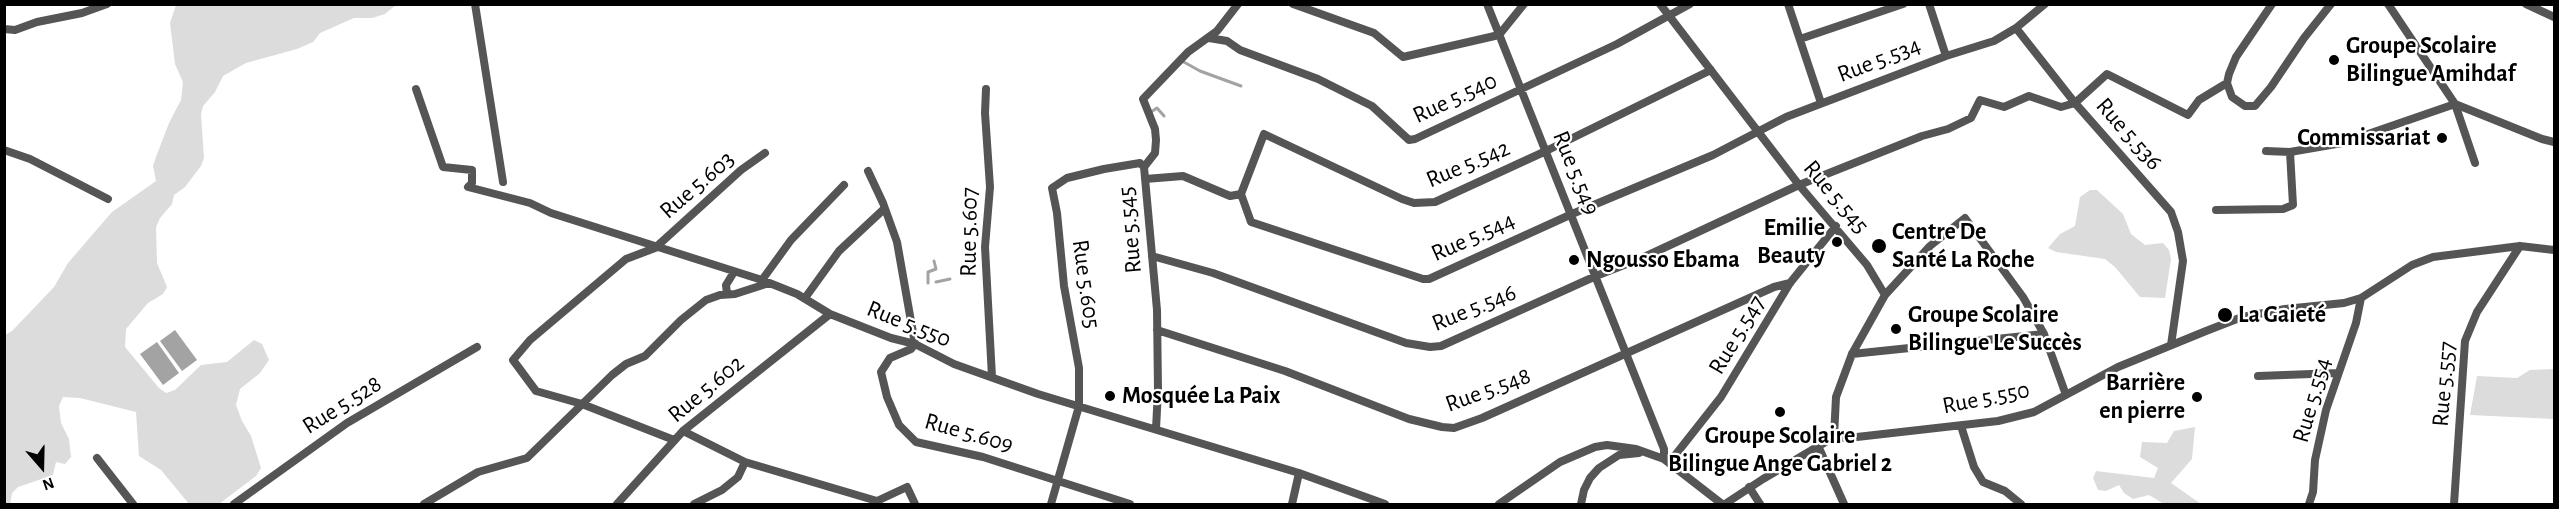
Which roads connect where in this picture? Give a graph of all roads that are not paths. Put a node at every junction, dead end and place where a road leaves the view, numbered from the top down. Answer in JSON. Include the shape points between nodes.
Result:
{"nodes":[{"id":1,"x":107,"y":4,"type":"edge"},
{"id":2,"x":475,"y":4,"type":"edge"},
{"id":3,"x":1238,"y":4,"type":"edge"},
{"id":4,"x":1293,"y":4,"type":"edge"},
{"id":5,"x":1487,"y":4,"type":"edge"},
{"id":6,"x":1524,"y":4,"type":"edge"},
{"id":7,"x":1660,"y":4,"type":"edge"},
{"id":8,"x":1690,"y":4,"type":"edge"},
{"id":9,"x":1788,"y":4,"type":"edge"},
{"id":10,"x":1903,"y":4,"type":"edge"},
{"id":11,"x":1929,"y":4,"type":"edge"},
{"id":12,"x":2045,"y":4,"type":"edge"},
{"id":13,"x":2272,"y":4,"type":"edge"},
{"id":14,"x":2331,"y":4,"type":"edge"},
{"id":15,"x":2388,"y":4,"type":"edge"},
{"id":16,"x":2526,"y":4,"type":"edge"},
{"id":17,"x":1669,"y":17,"type":"junction"},
{"id":18,"x":2554,"y":17,"type":"edge"},
{"id":19,"x":2016,"y":28,"type":"junction"},
{"id":20,"x":4,"y":29,"type":"edge"},
{"id":21,"x":1499,"y":36,"type":"junction"},
{"id":22,"x":1209,"y":38,"type":"junction"},
{"id":23,"x":1800,"y":39,"type":"junction"},
{"id":24,"x":1946,"y":56,"type":"junction"},
{"id":25,"x":1711,"y":70,"type":"junction"},
{"id":26,"x":2227,"y":83,"type":"junction"},
{"id":27,"x":416,"y":89,"type":"dead end"},
{"id":28,"x":986,"y":89,"type":"dead end"},
{"id":29,"x":1520,"y":90,"type":"junction"},
{"id":30,"x":1821,"y":103,"type":"junction"},
{"id":31,"x":2075,"y":103,"type":"junction"},
{"id":32,"x":2455,"y":104,"type":"junction"},
{"id":33,"x":1757,"y":131,"type":"junction"},
{"id":34,"x":2554,"y":142,"type":"edge"},
{"id":35,"x":4,"y":150,"type":"edge"},
{"id":36,"x":2266,"y":151,"type":"dead end"},
{"id":37,"x":1546,"y":152,"type":"junction"},
{"id":38,"x":2290,"y":152,"type":"junction"},
{"id":39,"x":765,"y":153,"type":"dead end"},
{"id":40,"x":2475,"y":163,"type":"dead end"},
{"id":41,"x":1144,"y":167,"type":"junction"},
{"id":42,"x":868,"y":171,"type":"dead end"},
{"id":43,"x":1145,"y":179,"type":"junction"},
{"id":44,"x":503,"y":182,"type":"dead end"},
{"id":45,"x":844,"y":185,"type":"dead end"},
{"id":46,"x":1799,"y":185,"type":"junction"},
{"id":47,"x":1240,"y":194,"type":"junction"},
{"id":48,"x":108,"y":199,"type":"dead end"},
{"id":49,"x":884,"y":209,"type":"junction"},
{"id":50,"x":2216,"y":210,"type":"dead end"},
{"id":51,"x":1572,"y":214,"type":"junction"},
{"id":52,"x":1836,"y":226,"type":"junction"},
{"id":53,"x":2520,"y":246,"type":"junction"},
{"id":54,"x":655,"y":248,"type":"junction"},
{"id":55,"x":2554,"y":250,"type":"edge"},
{"id":56,"x":1152,"y":256,"type":"junction"},
{"id":57,"x":734,"y":272,"type":"junction"},
{"id":58,"x":1596,"y":276,"type":"junction"},
{"id":59,"x":766,"y":281,"type":"junction"},
{"id":60,"x":1790,"y":283,"type":"junction"},
{"id":61,"x":727,"y":294,"type":"junction"},
{"id":62,"x":1885,"y":295,"type":"junction"},
{"id":63,"x":805,"y":298,"type":"junction"},
{"id":64,"x":2361,"y":298,"type":"junction"},
{"id":65,"x":830,"y":314,"type":"junction"},
{"id":66,"x":1157,"y":330,"type":"junction"},
{"id":67,"x":2044,"y":334,"type":"junction"},
{"id":68,"x":915,"y":344,"type":"junction"},
{"id":69,"x":2171,"y":345,"type":"junction"},
{"id":70,"x":477,"y":347,"type":"dead end"},
{"id":71,"x":1852,"y":354,"type":"junction"},
{"id":72,"x":1626,"y":355,"type":"junction"},
{"id":73,"x":2338,"y":373,"type":"junction"},
{"id":74,"x":2258,"y":376,"type":"dead end"},
{"id":75,"x":992,"y":377,"type":"junction"},
{"id":76,"x":2066,"y":395,"type":"junction"},
{"id":77,"x":582,"y":404,"type":"junction"},
{"id":78,"x":1079,"y":406,"type":"junction"},
{"id":79,"x":1961,"y":426,"type":"junction"},
{"id":80,"x":1156,"y":429,"type":"junction"},
{"id":81,"x":683,"y":431,"type":"junction"},
{"id":82,"x":1834,"y":437,"type":"junction"},
{"id":83,"x":674,"y":440,"type":"junction"},
{"id":84,"x":1819,"y":448,"type":"junction"},
{"id":85,"x":1649,"y":453,"type":"junction"},
{"id":86,"x":97,"y":458,"type":"dead end"},
{"id":87,"x":1667,"y":461,"type":"junction"},
{"id":88,"x":745,"y":462,"type":"junction"},
{"id":89,"x":1299,"y":473,"type":"junction"},
{"id":90,"x":1058,"y":482,"type":"junction"},
{"id":91,"x":1749,"y":487,"type":"junction"},
{"id":92,"x":874,"y":503,"type":"edge"},
{"id":93,"x":133,"y":504,"type":"edge"},
{"id":94,"x":234,"y":504,"type":"edge"},
{"id":95,"x":424,"y":504,"type":"edge"},
{"id":96,"x":617,"y":504,"type":"edge"},
{"id":97,"x":694,"y":504,"type":"edge"},
{"id":98,"x":915,"y":504,"type":"edge"},
{"id":99,"x":1051,"y":504,"type":"edge"},
{"id":100,"x":1130,"y":504,"type":"edge"},
{"id":101,"x":1292,"y":504,"type":"edge"},
{"id":102,"x":1385,"y":504,"type":"edge"},
{"id":103,"x":1499,"y":504,"type":"edge"},
{"id":104,"x":1581,"y":504,"type":"edge"},
{"id":105,"x":1724,"y":504,"type":"edge"},
{"id":106,"x":1760,"y":504,"type":"edge"},
{"id":107,"x":1844,"y":504,"type":"edge"},
{"id":108,"x":2021,"y":504,"type":"edge"},
{"id":109,"x":2309,"y":504,"type":"edge"},
{"id":110,"x":2454,"y":504,"type":"edge"}],
"edges":[{"from":1,"to":20,"type":"street","via":[[82,14],[15,30]]},
{"from":2,"to":44,"type":"street"},
{"from":3,"to":22,"type":"street","name":"Rue 5.545"},
{"from":4,"to":21,"type":"street","via":[[1374,33],[1403,57]]},
{"from":5,"to":21,"type":"street","name":"Rue 5.549"},
{"from":6,"to":21,"type":"street"},
{"from":7,"to":17,"type":"street","name":"Rue 5.545"},
{"from":8,"to":17,"type":"street","name":"Rue 5.540"},
{"from":9,"to":23,"type":"street"},
{"from":10,"to":23,"type":"street"},
{"from":11,"to":24,"type":"street"},
{"from":12,"to":19,"type":"street","name":"Rue 5.534"},
{"from":13,"to":26,"type":"street","via":[[2236,57]]},
{"from":14,"to":26,"type":"street","via":[[2255,106],[2245,106],[2232,97]]},
{"from":15,"to":32,"type":"street"},
{"from":16,"to":18,"type":"street"},
{"from":17,"to":25,"type":"street","name":"Rue 5.545"},
{"from":17,"to":29,"type":"street","name":"Rue 5.540"},
{"from":19,"to":24,"type":"street","name":"Rue 5.534","via":[[1994,41]]},
{"from":19,"to":31,"type":"street"},
{"from":21,"to":29,"type":"street","name":"Rue 5.549"},
{"from":22,"to":29,"type":"street","name":"Rue 5.540","via":[[1227,41],[1372,106],[1409,140]]},
{"from":22,"to":41,"type":"street","name":"Rue 5.545","via":[[1188,52],[1143,99],[1156,140],[1155,153]]},
{"from":23,"to":30,"type":"street"},
{"from":24,"to":30,"type":"street","name":"Rue 5.534"},
{"from":25,"to":33,"type":"street","name":"Rue 5.545"},
{"from":25,"to":37,"type":"street","name":"Rue 5.542"},
{"from":26,"to":31,"type":"street","via":[[2199,100],[2188,115],[2107,74]]},
{"from":27,"to":54,"type":"street","name":"Rue 5.550","via":[[443,167],[472,170],[468,187],[530,203]]},
{"from":28,"to":75,"type":"street","name":"Rue 5.607","via":[[990,187],[986,270]]},
{"from":29,"to":37,"type":"street","name":"Rue 5.549"},
{"from":30,"to":33,"type":"street","name":"Rue 5.534"},
{"from":31,"to":46,"type":"street","name":"Rue 5.536","via":[[2061,107],[2030,96],[2004,107],[1980,100],[1971,118]]},
{"from":31,"to":69,"type":"street","name":"Rue 5.536","via":[[2171,212],[2183,261]]},
{"from":32,"to":34,"type":"street"},
{"from":32,"to":38,"type":"street","via":[[2342,143]]},
{"from":32,"to":40,"type":"street"},
{"from":33,"to":46,"type":"street","name":"Rue 5.545"},
{"from":33,"to":51,"type":"street","name":"Rue 5.544","via":[[1713,155]]},
{"from":35,"to":48,"type":"street"},
{"from":36,"to":38,"type":"street"},
{"from":37,"to":47,"type":"street","name":"Rue 5.542","via":[[1435,202],[1414,203],[1264,134]]},
{"from":37,"to":51,"type":"street","name":"Rue 5.549"},
{"from":38,"to":50,"type":"street","via":[[2293,205],[2283,209]]},
{"from":39,"to":54,"type":"street","name":"Rue 5.603"},
{"from":41,"to":43,"type":"street","name":"Rue 5.545"},
{"from":41,"to":78,"type":"street","name":"Rue 5.605","via":[[1140,163],[1104,168],[1067,178],[1052,188],[1079,368]]},
{"from":42,"to":49,"type":"street"},
{"from":43,"to":47,"type":"street","via":[[1183,176],[1230,196]]},
{"from":43,"to":56,"type":"street","name":"Rue 5.545"},
{"from":45,"to":59,"type":"street","via":[[791,240]]},
{"from":46,"to":52,"type":"street","name":"Rue 5.545"},
{"from":46,"to":58,"type":"street","name":"Rue 5.546"},
{"from":47,"to":51,"type":"street","name":"Rue 5.544","via":[[1251,222],[1423,279]]},
{"from":49,"to":63,"type":"street","via":[[839,251]]},
{"from":49,"to":68,"type":"street","via":[[897,242]]},
{"from":51,"to":58,"type":"street","name":"Rue 5.549"},
{"from":52,"to":60,"type":"street","name":"Rue 5.547"},
{"from":52,"to":62,"type":"street","name":"Rue 5.545"},
{"from":53,"to":55,"type":"street"},
{"from":53,"to":64,"type":"street","via":[[2433,257],[2412,265]]},
{"from":53,"to":110,"type":"street","name":"Rue 5.557","via":[[2477,312],[2465,341]]},
{"from":54,"to":57,"type":"street","name":"Rue 5.550"},
{"from":54,"to":77,"type":"street","via":[[626,259],[530,340],[513,360],[536,391]]},
{"from":56,"to":58,"type":"street","name":"Rue 5.546","via":[[1213,273],[1406,343],[1430,347],[1451,343]]},
{"from":56,"to":66,"type":"street","name":"Rue 5.545"},
{"from":57,"to":59,"type":"street","name":"Rue 5.550"},
{"from":57,"to":61,"type":"street","via":[[726,285]]},
{"from":58,"to":72,"type":"street","name":"Rue 5.549"},
{"from":59,"to":61,"type":"street"},
{"from":59,"to":63,"type":"street","name":"Rue 5.550"},
{"from":60,"to":72,"type":"street","name":"Rue 5.548"},
{"from":60,"to":87,"type":"street","name":"Rue 5.547","via":[[1721,397]]},
{"from":61,"to":77,"type":"street","via":[[710,298],[692,309],[645,356],[626,364]]},
{"from":62,"to":67,"type":"street","via":[[1930,246],[1965,218],[2023,297]]},
{"from":62,"to":71,"type":"street"},
{"from":63,"to":65,"type":"street","name":"Rue 5.550"},
{"from":64,"to":69,"type":"street","name":"Rue 5.550","via":[[2242,317]]},
{"from":64,"to":73,"type":"street","name":"Rue 5.554"},
{"from":65,"to":68,"type":"street","name":"Rue 5.550"},
{"from":65,"to":81,"type":"street","name":"Rue 5.602"},
{"from":66,"to":72,"type":"street","name":"Rue 5.548","via":[[1285,371],[1409,419],[1454,428]]},
{"from":66,"to":80,"type":"street","name":"Rue 5.545"},
{"from":67,"to":71,"type":"street"},
{"from":67,"to":76,"type":"street"},
{"from":68,"to":75,"type":"street","name":"Rue 5.550","via":[[954,364]]},
{"from":68,"to":90,"type":"street","name":"Rue 5.609","via":[[890,358],[881,372],[899,425],[916,442],[983,457]]},
{"from":69,"to":76,"type":"street","name":"Rue 5.550"},
{"from":70,"to":94,"type":"street","name":"Rue 5.528","via":[[347,423]]},
{"from":71,"to":82,"type":"street","via":[[1836,397]]},
{"from":72,"to":87,"type":"street","name":"Rue 5.549"},
{"from":73,"to":74,"type":"street"},
{"from":73,"to":109,"type":"street","name":"Rue 5.554","via":[[2326,410]]},
{"from":75,"to":78,"type":"street","name":"Rue 5.550"},
{"from":76,"to":79,"type":"street","name":"Rue 5.550","via":[[2034,412]]},
{"from":77,"to":83,"type":"street"},
{"from":77,"to":95,"type":"street","via":[[527,458],[478,472]]},
{"from":78,"to":80,"type":"street","name":"Rue 5.550"},
{"from":78,"to":90,"type":"street","name":"Rue 5.605"},
{"from":79,"to":82,"type":"street","name":"Rue 5.550"},
{"from":79,"to":108,"type":"street","via":[[1983,482],[2005,491]]},
{"from":80,"to":89,"type":"street","name":"Rue 5.550"},
{"from":81,"to":83,"type":"street","name":"Rue 5.602"},
{"from":81,"to":88,"type":"street"},
{"from":82,"to":84,"type":"street"},
{"from":83,"to":96,"type":"street","name":"Rue 5.602"},
{"from":84,"to":91,"type":"street"},
{"from":84,"to":107,"type":"street"},
{"from":85,"to":87,"type":"street"},
{"from":85,"to":103,"type":"street","via":[[1622,446],[1595,447],[1560,462]]},
{"from":85,"to":104,"type":"street","via":[[1619,455],[1599,468],[1584,490]]},
{"from":86,"to":93,"type":"street"},
{"from":87,"to":105,"type":"street"},
{"from":88,"to":92,"type":"street"},
{"from":88,"to":97,"type":"street","via":[[738,477]]},
{"from":89,"to":101,"type":"street"},
{"from":89,"to":102,"type":"street","name":"Rue 5.550"},
{"from":90,"to":99,"type":"street","name":"Rue 5.605"},
{"from":90,"to":100,"type":"street","name":"Rue 5.609"},
{"from":91,"to":105,"type":"street"},
{"from":91,"to":106,"type":"street"},
{"from":92,"to":98,"type":"street","via":[[907,487]]}]}
